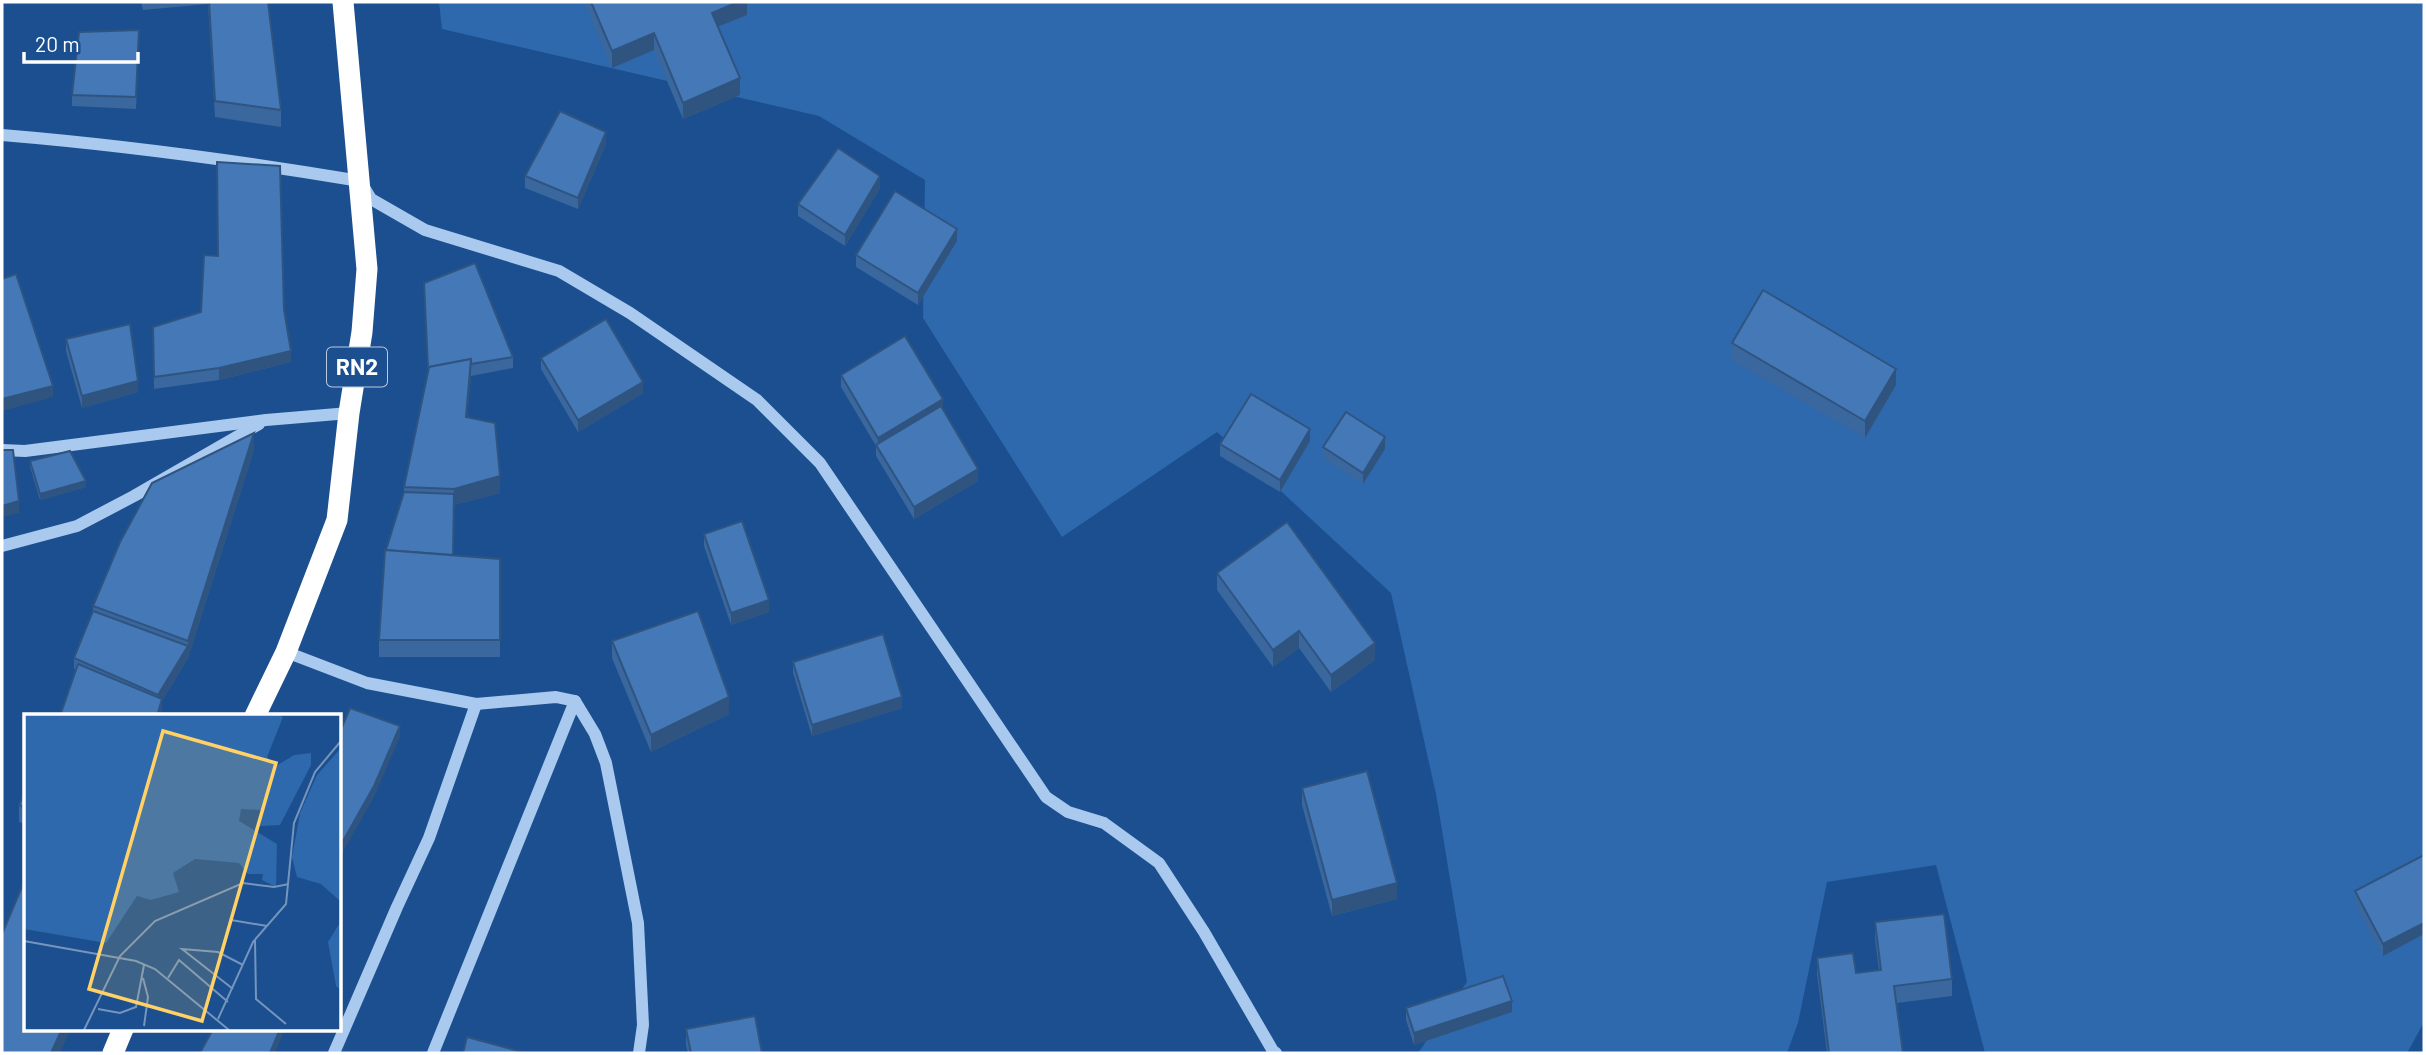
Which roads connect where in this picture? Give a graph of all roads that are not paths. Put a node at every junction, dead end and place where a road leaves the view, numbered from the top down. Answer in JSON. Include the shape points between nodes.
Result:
{"nodes":[{"id":1,"x":343,"y":2,"type":"edge"},
{"id":2,"x":2,"y":135,"type":"edge"},
{"id":3,"x":360,"y":181,"type":"junction"},
{"id":4,"x":349,"y":413,"type":"junction"},
{"id":5,"x":266,"y":420,"type":"junction"},
{"id":6,"x":2,"y":450,"type":"edge"},
{"id":7,"x":2,"y":545,"type":"edge"},
{"id":8,"x":286,"y":652,"type":"junction"},
{"id":9,"x":575,"y":701,"type":"junction"},
{"id":10,"x":476,"y":704,"type":"junction"},
{"id":11,"x":256,"y":714,"type":"edge"},
{"id":12,"x":123,"y":1030,"type":"edge"},
{"id":13,"x":113,"y":1053,"type":"edge"},
{"id":14,"x":334,"y":1053,"type":"edge"},
{"id":15,"x":433,"y":1053,"type":"edge"},
{"id":16,"x":639,"y":1053,"type":"edge"},
{"id":17,"x":1276,"y":1053,"type":"edge"}],
"edges":[{"from":1,"to":3,"type":"highway","number":"RN2"},
{"from":2,"to":3,"type":"street","via":[[90,142]]},
{"from":3,"to":4,"type":"highway","number":"RN2","via":[[367,269]]},
{"from":3,"to":17,"type":"street","via":[[371,199],[425,230],[559,271],[630,313],[757,400],[820,463],[1046,797],[1068,813],[1104,823],[1159,863]]},
{"from":4,"to":5,"type":"street"},
{"from":4,"to":8,"type":"highway","number":"RN2","via":[[337,520]]},
{"from":5,"to":6,"type":"street","via":[[26,451]]},
{"from":5,"to":7,"type":"street","via":[[77,526]]},
{"from":8,"to":10,"type":"street","via":[[367,683]]},
{"from":8,"to":11,"type":"highway","number":"RN2"},
{"from":9,"to":10,"type":"street","via":[[556,697]]},
{"from":9,"to":15,"type":"street"},
{"from":9,"to":16,"type":"street","via":[[606,763],[638,923],[643,1025]]},
{"from":10,"to":14,"type":"street","via":[[429,838]]},
{"from":12,"to":13,"type":"highway"}]}
